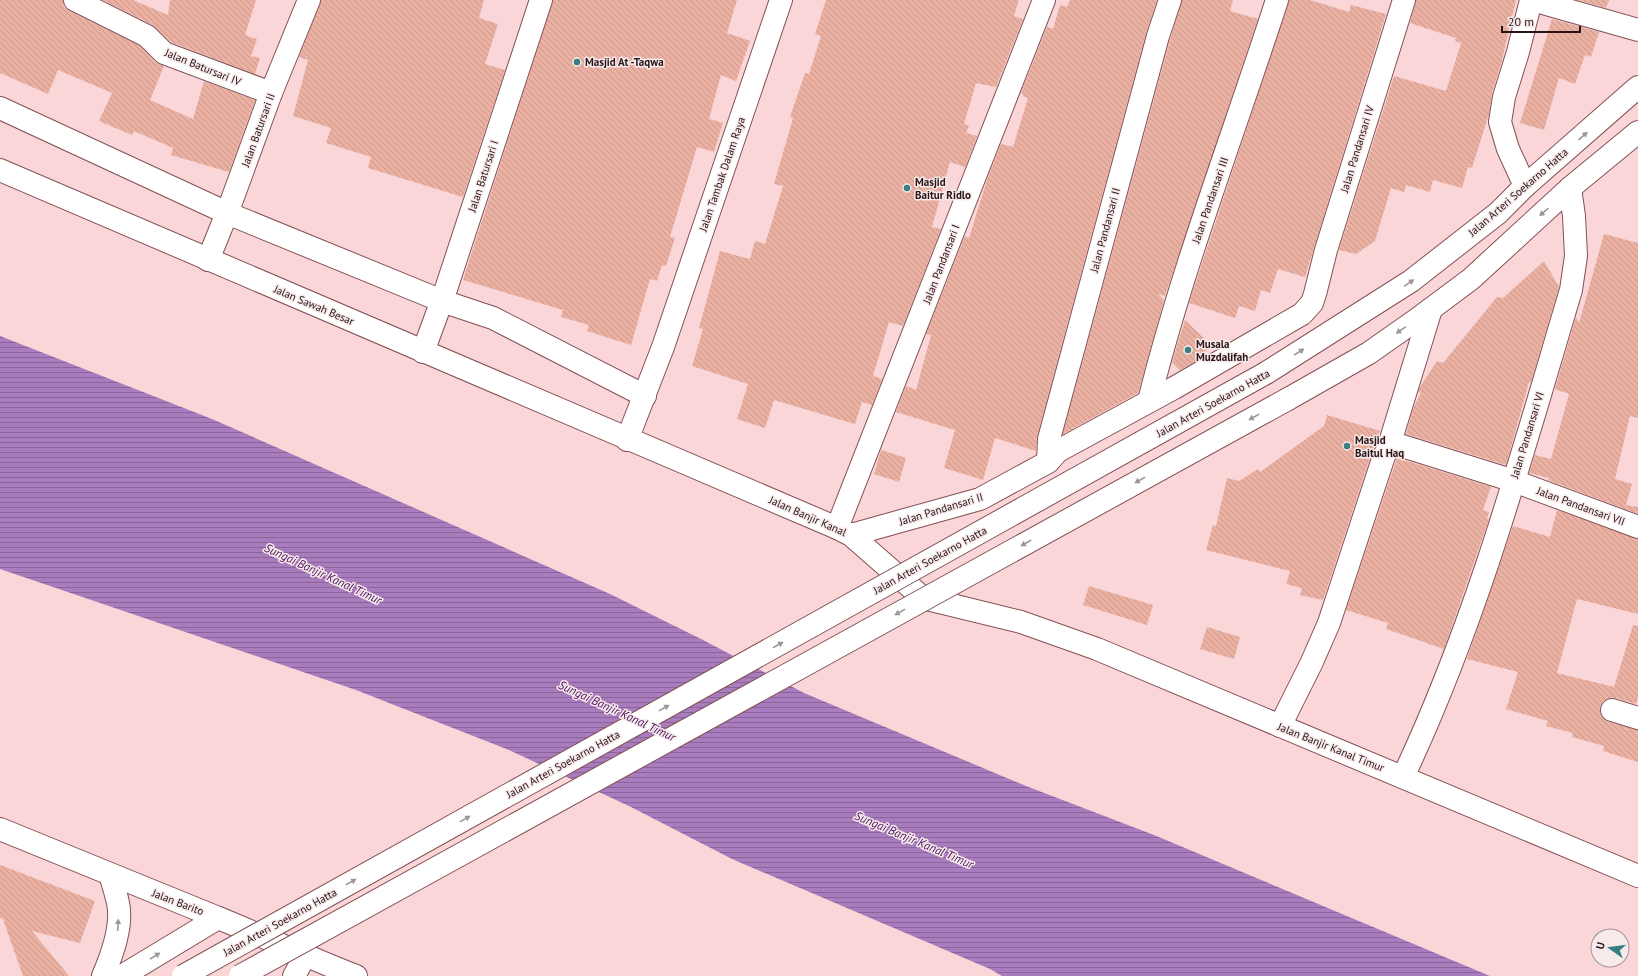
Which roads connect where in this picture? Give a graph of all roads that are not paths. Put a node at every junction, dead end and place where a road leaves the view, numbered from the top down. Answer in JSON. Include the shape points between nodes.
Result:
{"nodes":[{"id":1,"x":75,"y":0,"type":"edge"},
{"id":2,"x":309,"y":0,"type":"edge"},
{"id":3,"x":541,"y":0,"type":"edge"},
{"id":4,"x":781,"y":0,"type":"edge"},
{"id":5,"x":1044,"y":0,"type":"edge"},
{"id":6,"x":1170,"y":0,"type":"edge"},
{"id":7,"x":1277,"y":0,"type":"edge"},
{"id":8,"x":1404,"y":0,"type":"edge"},
{"id":9,"x":1532,"y":0,"type":"edge"},
{"id":10,"x":1638,"y":30,"type":"edge"},
{"id":11,"x":1638,"y":87,"type":"edge"},
{"id":12,"x":271,"y":93,"type":"junction"},
{"id":13,"x":0,"y":108,"type":"edge"},
{"id":14,"x":1638,"y":132,"type":"edge"},
{"id":15,"x":0,"y":170,"type":"edge"},
{"id":16,"x":1525,"y":186,"type":"junction"},
{"id":17,"x":1570,"y":188,"type":"junction"},
{"id":18,"x":228,"y":211,"type":"junction"},
{"id":19,"x":208,"y":260,"type":"junction"},
{"id":20,"x":443,"y":296,"type":"junction"},
{"id":21,"x":1314,"y":299,"type":"joint"},
{"id":22,"x":1431,"y":309,"type":"junction"},
{"id":23,"x":424,"y":352,"type":"junction"},
{"id":24,"x":647,"y":392,"type":"junction"},
{"id":25,"x":1149,"y":401,"type":"junction"},
{"id":26,"x":627,"y":440,"type":"junction"},
{"id":27,"x":1388,"y":449,"type":"junction"},
{"id":28,"x":1048,"y":462,"type":"junction"},
{"id":29,"x":1514,"y":481,"type":"junction"},
{"id":30,"x":1636,"y":521,"type":"edge"},
{"id":31,"x":844,"y":532,"type":"junction"},
{"id":32,"x":1021,"y":622,"type":"joint"},
{"id":33,"x":1612,"y":710,"type":"dead end"},
{"id":34,"x":1638,"y":718,"type":"edge"},
{"id":35,"x":1280,"y":726,"type":"junction"},
{"id":36,"x":1403,"y":777,"type":"junction"},
{"id":37,"x":0,"y":829,"type":"edge"},
{"id":38,"x":110,"y":875,"type":"junction"},
{"id":39,"x":1638,"y":876,"type":"edge"},
{"id":40,"x":218,"y":918,"type":"junction"},
{"id":41,"x":305,"y":956,"type":"junction"},
{"id":42,"x":103,"y":976,"type":"edge"},
{"id":43,"x":122,"y":976,"type":"edge"},
{"id":44,"x":183,"y":976,"type":"edge"},
{"id":45,"x":240,"y":976,"type":"edge"},
{"id":46,"x":294,"y":976,"type":"edge"},
{"id":47,"x":356,"y":976,"type":"edge"}],
"edges":[{"from":1,"to":12,"type":"street","name":"Jalan Batursari IV","via":[[146,36],[164,53]]},
{"from":2,"to":12,"type":"street","name":"Jalan Batursari II"},
{"from":3,"to":20,"type":"street","name":"Jalan Batursari I"},
{"from":4,"to":24,"type":"street","name":"Jalan Tambak Dalam Raya"},
{"from":5,"to":31,"type":"street","name":"Jalan Pandansari I"},
{"from":6,"to":28,"type":"street","name":"Jalan Pandansari II","via":[[1049,439]]},
{"from":7,"to":25,"type":"street","name":"Jalan Pandansari III","via":[[1189,264],[1161,352]]},
{"from":8,"to":21,"type":"street","name":"Jalan Pandansari IV","via":[[1328,243]]},
{"from":9,"to":10,"type":"street"},
{"from":9,"to":16,"type":"street","via":[[1504,97],[1500,122],[1508,149]]},
{"from":16,"to":11,"type":"street","name":"Jalan Arteri Soekarno Hatta","one_way":true},
{"from":12,"to":18,"type":"street","name":"Jalan Batursari II"},
{"from":13,"to":18,"type":"street"},
{"from":14,"to":17,"type":"street"},
{"from":15,"to":19,"type":"street","name":"Jalan Sawah Besar"},
{"from":44,"to":16,"type":"street","name":"Jalan Arteri Soekarno Hatta","one_way":true,"bridge":true,"via":[[1266,373],[1412,281],[1498,213]]},
{"from":17,"to":22,"type":"street","one_way":true,"via":[[1470,279]]},
{"from":17,"to":29,"type":"street","name":"Jalan Pandansari VI","via":[[1576,256],[1571,290]]},
{"from":18,"to":19,"type":"street","name":"Jalan Batursari II"},
{"from":18,"to":20,"type":"street"},
{"from":19,"to":23,"type":"street","name":"Jalan Sawah Besar"},
{"from":20,"to":23,"type":"street","name":"Jalan Batursari I"},
{"from":20,"to":24,"type":"street"},
{"from":21,"to":25,"type":"street","name":"Jalan Pandansari II","via":[[1302,314]]},
{"from":22,"to":27,"type":"street"},
{"from":22,"to":45,"type":"street","one_way":true,"bridge":true,"via":[[1369,353],[1288,399]]},
{"from":23,"to":26,"type":"street","name":"Jalan Sawah Besar"},
{"from":24,"to":26,"type":"street","name":"Jalan Tambak Dalam Raya"},
{"from":25,"to":28,"type":"street","name":"Jalan Pandansari II","via":[[1058,451]]},
{"from":26,"to":31,"type":"street","name":"Jalan Banjir Kanal"},
{"from":27,"to":29,"type":"street","name":"Jalan Pandansari VII","via":[[1399,445]]},
{"from":27,"to":35,"type":"street","via":[[1329,622]]},
{"from":28,"to":31,"type":"street","name":"Jalan Pandansari II","via":[[980,499]]},
{"from":29,"to":30,"type":"street","name":"Jalan Pandansari VII"},
{"from":29,"to":36,"type":"street","name":"Jalan Pandansari VI","via":[[1447,676]]},
{"from":31,"to":32,"type":"street","name":"Jalan Banjir Kanal","via":[[923,598]]},
{"from":32,"to":35,"type":"street","name":"Jalan Banjir Kanal Timur","via":[[1097,649]]},
{"from":33,"to":34,"type":"street"},
{"from":35,"to":36,"type":"street","name":"Jalan Banjir Kanal Timur"},
{"from":36,"to":39,"type":"street","name":"Jalan Banjir Kanal Timur"},
{"from":37,"to":38,"type":"street","name":"Jalan Barito"},
{"from":38,"to":40,"type":"street","name":"Jalan Barito"},
{"from":42,"to":38,"type":"street","one_way":true,"via":[[118,931],[119,904]]},
{"from":40,"to":41,"type":"street","name":"Jalan Barito"},
{"from":43,"to":40,"type":"street","one_way":true},
{"from":41,"to":46,"type":"street"},
{"from":41,"to":47,"type":"street","name":"Jalan Barito"}]}
